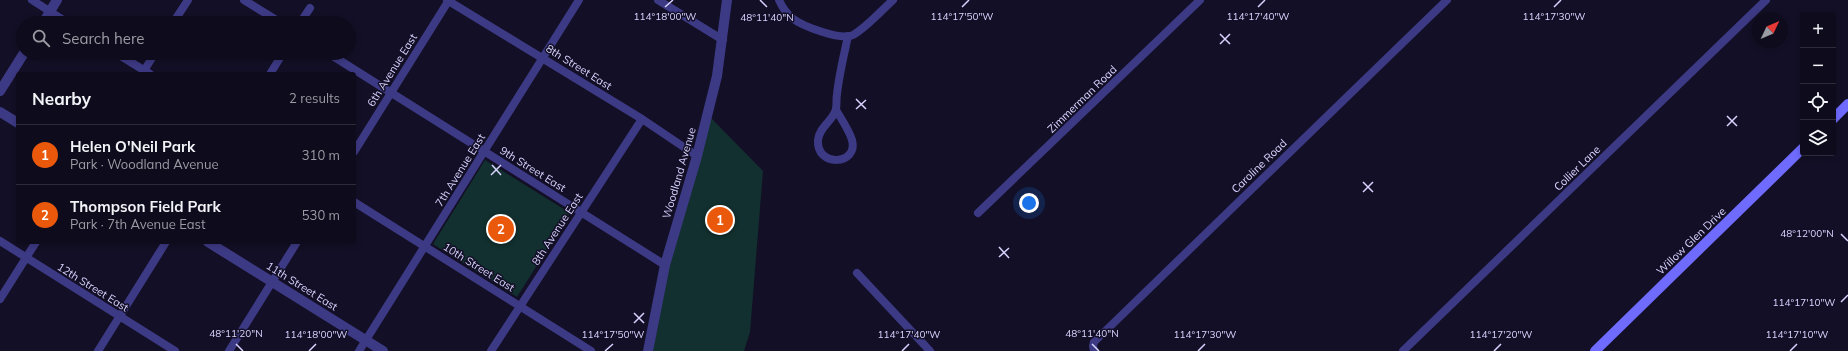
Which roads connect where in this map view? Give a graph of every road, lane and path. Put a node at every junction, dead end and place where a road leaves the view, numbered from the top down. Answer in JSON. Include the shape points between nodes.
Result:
{"nodes":[{"id":1,"x":32,"y":0,"type":"edge"},
{"id":2,"x":57,"y":0,"type":"edge"},
{"id":3,"x":188,"y":0,"type":"edge"},
{"id":4,"x":244,"y":0,"type":"edge"},
{"id":5,"x":448,"y":0,"type":"edge"},
{"id":6,"x":579,"y":0,"type":"edge"},
{"id":7,"x":658,"y":0,"type":"edge"},
{"id":8,"x":727,"y":0,"type":"edge"},
{"id":9,"x":779,"y":0,"type":"edge"},
{"id":10,"x":893,"y":0,"type":"edge"},
{"id":11,"x":1200,"y":0,"type":"edge"},
{"id":12,"x":1447,"y":0,"type":"edge"},
{"id":13,"x":1766,"y":0,"type":"edge"},
{"id":14,"x":310,"y":8,"type":"dead end"},
{"id":15,"x":50,"y":12,"type":"junction"},
{"id":16,"x":47,"y":16,"type":"edge"},
{"id":17,"x":57,"y":16,"type":"edge"},
{"id":18,"x":178,"y":16,"type":"edge"},
{"id":19,"x":270,"y":16,"type":"edge"},
{"id":20,"x":305,"y":16,"type":"edge"},
{"id":21,"x":848,"y":36,"type":"junction"},
{"id":22,"x":723,"y":40,"type":"junction"},
{"id":23,"x":543,"y":58,"type":"junction"},
{"id":24,"x":20,"y":60,"type":"edge"},
{"id":25,"x":126,"y":60,"type":"edge"},
{"id":26,"x":152,"y":60,"type":"edge"},
{"id":27,"x":279,"y":60,"type":"edge"},
{"id":28,"x":339,"y":60,"type":"edge"},
{"id":29,"x":144,"y":72,"type":"edge"},
{"id":30,"x":146,"y":72,"type":"edge"},
{"id":31,"x":271,"y":72,"type":"edge"},
{"id":32,"x":0,"y":91,"type":"edge"},
{"id":33,"x":391,"y":92,"type":"junction"},
{"id":34,"x":1848,"y":104,"type":"edge"},
{"id":35,"x":836,"y":110,"type":"junction"},
{"id":36,"x":0,"y":112,"type":"edge"},
{"id":37,"x":1836,"y":116,"type":"edge"},
{"id":38,"x":642,"y":119,"type":"junction"},
{"id":39,"x":16,"y":122,"type":"edge"},
{"id":40,"x":356,"y":149,"type":"edge"},
{"id":41,"x":484,"y":151,"type":"junction"},
{"id":42,"x":1800,"y":151,"type":"edge"},
{"id":43,"x":696,"y":156,"type":"junction"},
{"id":44,"x":356,"y":203,"type":"edge"},
{"id":45,"x":581,"y":212,"type":"junction"},
{"id":46,"x":978,"y":213,"type":"dead end"},
{"id":47,"x":0,"y":241,"type":"edge"},
{"id":48,"x":35,"y":244,"type":"edge"},
{"id":49,"x":165,"y":244,"type":"edge"},
{"id":50,"x":211,"y":244,"type":"edge"},
{"id":51,"x":296,"y":244,"type":"edge"},
{"id":52,"x":425,"y":246,"type":"junction"},
{"id":53,"x":26,"y":258,"type":"junction"},
{"id":54,"x":665,"y":265,"type":"junction"},
{"id":55,"x":856,"y":273,"type":"dead end"},
{"id":56,"x":272,"y":282,"type":"junction"},
{"id":57,"x":0,"y":299,"type":"edge"},
{"id":58,"x":520,"y":306,"type":"junction"},
{"id":59,"x":120,"y":316,"type":"junction"},
{"id":60,"x":366,"y":340,"type":"junction"},
{"id":61,"x":98,"y":351,"type":"edge"},
{"id":62,"x":175,"y":351,"type":"edge"},
{"id":63,"x":229,"y":351,"type":"edge"},
{"id":64,"x":359,"y":351,"type":"edge"},
{"id":65,"x":382,"y":351,"type":"edge"},
{"id":66,"x":492,"y":351,"type":"edge"},
{"id":67,"x":592,"y":351,"type":"edge"},
{"id":68,"x":648,"y":351,"type":"edge"},
{"id":69,"x":930,"y":351,"type":"edge"},
{"id":70,"x":1094,"y":351,"type":"edge"},
{"id":71,"x":1403,"y":351,"type":"edge"},
{"id":72,"x":1595,"y":351,"type":"edge"}],
"edges":[{"from":1,"to":15,"type":"street"},
{"from":2,"to":15,"type":"street"},
{"from":3,"to":18,"type":"street"},
{"from":4,"to":19,"type":"street"},
{"from":5,"to":23,"type":"street","name":"8th Street East"},
{"from":5,"to":33,"type":"street","name":"6th Avenue East"},
{"from":6,"to":23,"type":"street","name":"7th Avenue East"},
{"from":7,"to":22,"type":"street"},
{"from":8,"to":22,"type":"street","name":"Woodland Avenue"},
{"from":9,"to":21,"type":"street","via":[[787,13],[798,22],[825,32]]},
{"from":10,"to":21,"type":"street","via":[[858,31]]},
{"from":11,"to":46,"type":"street","name":"Zimmerman Road"},
{"from":12,"to":70,"type":"street","name":"Caroline Road","via":[[1094,342]]},
{"from":13,"to":71,"type":"street","name":"Collier Lane"},
{"from":14,"to":20,"type":"street"},
{"from":15,"to":16,"type":"street"},
{"from":15,"to":17,"type":"street"},
{"from":21,"to":35,"type":"street","via":[[836,94]]},
{"from":22,"to":43,"type":"street","name":"Woodland Avenue","via":[[717,76]]},
{"from":23,"to":38,"type":"street","name":"8th Street East"},
{"from":23,"to":41,"type":"street","name":"7th Avenue East"},
{"from":24,"to":32,"type":"street"},
{"from":25,"to":29,"type":"street"},
{"from":26,"to":30,"type":"street"},
{"from":27,"to":31,"type":"street"},
{"from":28,"to":33,"type":"street","name":"9th Street East"},
{"from":33,"to":40,"type":"street","name":"6th Avenue East"},
{"from":33,"to":41,"type":"street","name":"9th Street East"},
{"from":34,"to":37,"type":"main road"},
{"from":35,"to":35,"type":"street","via":[[847,128],[853,148],[842,160],[833,161],[818,148],[818,138]]},
{"from":36,"to":39,"type":"street"},
{"from":38,"to":43,"type":"street","name":"8th Street East"},
{"from":38,"to":45,"type":"street","name":"8th Avenue East"},
{"from":41,"to":45,"type":"street","name":"9th Street East"},
{"from":41,"to":52,"type":"street","name":"7th Avenue East"},
{"from":42,"to":72,"type":"main road","name":"Willow Glen Drive"},
{"from":43,"to":54,"type":"street","name":"Woodland Avenue"},
{"from":44,"to":52,"type":"street","name":"10th Street East"},
{"from":45,"to":54,"type":"street","name":"9th Street East"},
{"from":45,"to":58,"type":"street","name":"8th Avenue East"},
{"from":47,"to":53,"type":"street","name":"12th Street East"},
{"from":48,"to":53,"type":"street"},
{"from":49,"to":59,"type":"street"},
{"from":50,"to":56,"type":"street","name":"11th Street East"},
{"from":51,"to":56,"type":"street"},
{"from":52,"to":58,"type":"street","name":"10th Street East"},
{"from":52,"to":60,"type":"street","name":"7th Avenue East"},
{"from":53,"to":57,"type":"street"},
{"from":53,"to":59,"type":"street","name":"12th Street East"},
{"from":54,"to":68,"type":"street","name":"Woodland Avenue"},
{"from":55,"to":69,"type":"street"},
{"from":56,"to":60,"type":"street","name":"11th Street East"},
{"from":56,"to":63,"type":"street"},
{"from":58,"to":66,"type":"street","name":"8th Avenue East"},
{"from":58,"to":67,"type":"street","name":"10th Street East"},
{"from":59,"to":61,"type":"street"},
{"from":59,"to":62,"type":"street","name":"12th Street East"},
{"from":60,"to":64,"type":"street","name":"7th Avenue East"},
{"from":60,"to":65,"type":"street","name":"11th Street East"}]}
